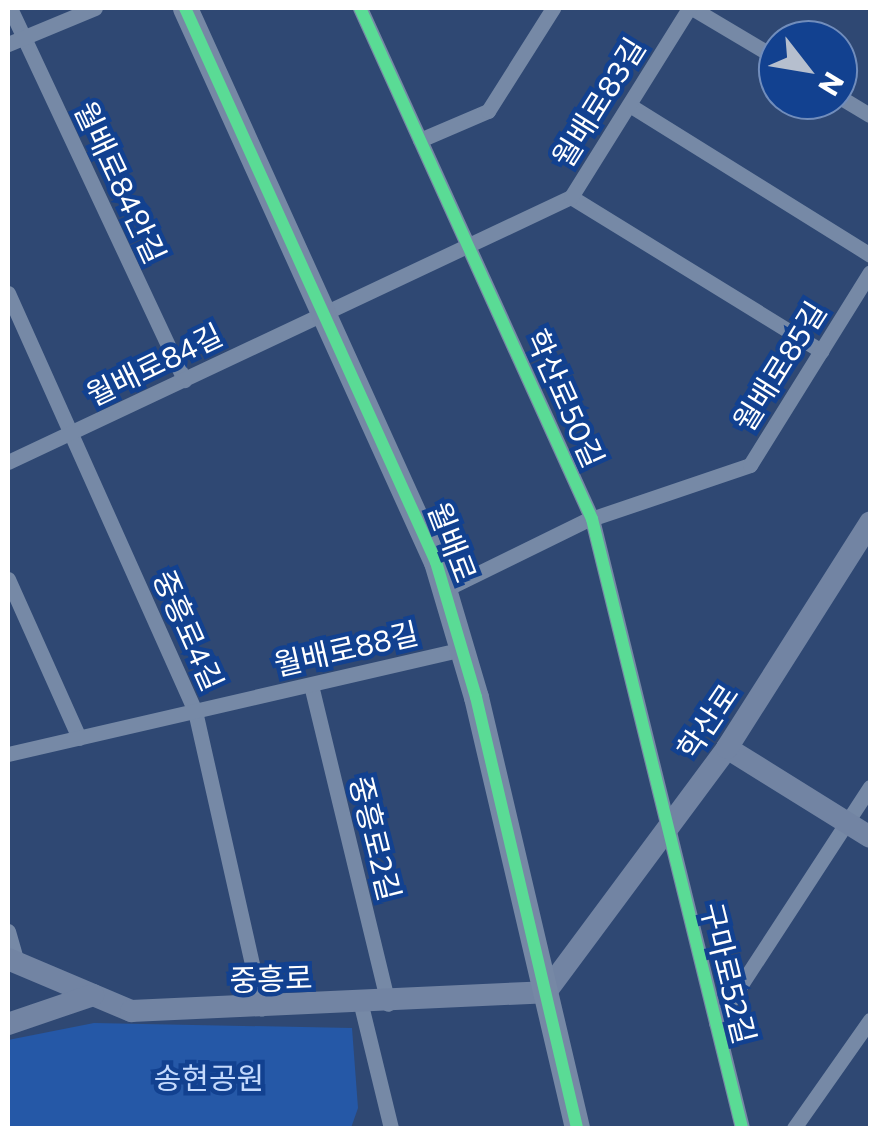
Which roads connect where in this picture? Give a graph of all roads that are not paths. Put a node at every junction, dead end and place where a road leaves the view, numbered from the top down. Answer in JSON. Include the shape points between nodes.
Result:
{"nodes":[{"id":1,"x":10,"y":8,"type":"edge"},
{"id":2,"x":95,"y":8,"type":"edge"},
{"id":3,"x":184,"y":8,"type":"edge"},
{"id":4,"x":360,"y":8,"type":"edge"},
{"id":5,"x":554,"y":8,"type":"edge"},
{"id":6,"x":690,"y":8,"type":"edge"},
{"id":7,"x":15,"y":41,"type":"edge"},
{"id":8,"x":758,"y":48,"type":"edge"},
{"id":9,"x":631,"y":106,"type":"junction"},
{"id":10,"x":420,"y":140,"type":"junction"},
{"id":11,"x":571,"y":196,"type":"junction"},
{"id":12,"x":471,"y":246,"type":"junction"},
{"id":13,"x":870,"y":256,"type":"edge"},
{"id":14,"x":870,"y":272,"type":"edge"},
{"id":15,"x":8,"y":293,"type":"edge"},
{"id":16,"x":323,"y":313,"type":"junction"},
{"id":17,"x":15,"y":330,"type":"edge"},
{"id":18,"x":821,"y":351,"type":"junction"},
{"id":19,"x":184,"y":380,"type":"junction"},
{"id":20,"x":72,"y":434,"type":"junction"},
{"id":21,"x":8,"y":462,"type":"edge"},
{"id":22,"x":592,"y":519,"type":"junction"},
{"id":23,"x":870,"y":523,"type":"edge"},
{"id":24,"x":8,"y":579,"type":"edge"},
{"id":25,"x":446,"y":589,"type":"junction"},
{"id":26,"x":464,"y":649,"type":"junction"},
{"id":27,"x":311,"y":685,"type":"junction"},
{"id":28,"x":195,"y":711,"type":"junction"},
{"id":29,"x":79,"y":738,"type":"junction"},
{"id":30,"x":727,"y":748,"type":"junction"},
{"id":31,"x":8,"y":754,"type":"edge"},
{"id":32,"x":870,"y":787,"type":"edge"},
{"id":33,"x":848,"y":823,"type":"junction"},
{"id":34,"x":668,"y":829,"type":"junction"},
{"id":35,"x":870,"y":836,"type":"edge"},
{"id":36,"x":8,"y":931,"type":"edge"},
{"id":37,"x":12,"y":961,"type":"edge"},
{"id":38,"x":546,"y":992,"type":"junction"},
{"id":39,"x":94,"y":996,"type":"junction"},
{"id":40,"x":388,"y":1004,"type":"junction"},
{"id":41,"x":361,"y":1005,"type":"junction"},
{"id":42,"x":262,"y":1008,"type":"junction"},
{"id":43,"x":870,"y":1020,"type":"edge"},
{"id":44,"x":716,"y":1023,"type":"junction"},
{"id":45,"x":8,"y":1024,"type":"edge"},
{"id":46,"x":391,"y":1128,"type":"edge"},
{"id":47,"x":577,"y":1128,"type":"edge"},
{"id":48,"x":742,"y":1128,"type":"edge"},
{"id":49,"x":794,"y":1128,"type":"edge"}],
"edges":[{"from":1,"to":7,"type":"street","name":"월배로84안길"},
{"from":2,"to":7,"type":"street"},
{"from":3,"to":16,"type":"main road","name":"월배로"},
{"from":4,"to":10,"type":"street","name":"학산로50길"},
{"from":5,"to":10,"type":"street","via":[[488,111]]},
{"from":6,"to":8,"type":"street"},
{"from":6,"to":9,"type":"street","name":"월배로83길"},
{"from":7,"to":19,"type":"street","name":"월배로84안길"},
{"from":9,"to":11,"type":"street","name":"월배로83길"},
{"from":9,"to":13,"type":"street"},
{"from":10,"to":12,"type":"street","name":"학산로50길"},
{"from":11,"to":12,"type":"street","name":"월배로83길"},
{"from":11,"to":18,"type":"street"},
{"from":12,"to":16,"type":"street","name":"월배로83길"},
{"from":12,"to":22,"type":"street","name":"학산로50길"},
{"from":14,"to":18,"type":"street","name":"월배로85길"},
{"from":15,"to":17,"type":"street","name":"중흥로4길"},
{"from":16,"to":19,"type":"street","name":"월배로84길"},
{"from":16,"to":25,"type":"main road","name":"월배로"},
{"from":17,"to":20,"type":"street","name":"중흥로4길"},
{"from":18,"to":22,"type":"street","name":"월배로85길","via":[[750,465]]},
{"from":19,"to":20,"type":"street","name":"월배로84길"},
{"from":20,"to":21,"type":"street","name":"월배로84길"},
{"from":20,"to":28,"type":"street","name":"중흥로4길"},
{"from":22,"to":25,"type":"street","name":"월배로85길"},
{"from":22,"to":34,"type":"street","name":"학산로50길"},
{"from":23,"to":30,"type":"main road","name":"학산로"},
{"from":24,"to":29,"type":"street"},
{"from":25,"to":26,"type":"main road","name":"월배로"},
{"from":26,"to":27,"type":"street","name":"월배로88길"},
{"from":26,"to":38,"type":"main road","name":"월배로"},
{"from":27,"to":28,"type":"street","name":"월배로88길"},
{"from":27,"to":40,"type":"street","name":"중흥로2길"},
{"from":28,"to":29,"type":"street","name":"월배로88길"},
{"from":28,"to":42,"type":"street","name":"중흥로4길"},
{"from":29,"to":31,"type":"street","name":"월배로88길"},
{"from":30,"to":33,"type":"main road"},
{"from":30,"to":34,"type":"main road","name":"학산로"},
{"from":32,"to":33,"type":"street"},
{"from":33,"to":35,"type":"main road"},
{"from":33,"to":44,"type":"street"},
{"from":34,"to":38,"type":"main road","name":"학산로"},
{"from":34,"to":44,"type":"street","name":"구마로52길"},
{"from":36,"to":37,"type":"street"},
{"from":37,"to":39,"type":"main road","name":"중흥로"},
{"from":38,"to":40,"type":"main road","name":"중흥로"},
{"from":38,"to":47,"type":"main road","name":"월배로"},
{"from":39,"to":42,"type":"main road","name":"중흥로","via":[[131,1012]]},
{"from":39,"to":45,"type":"main road"},
{"from":40,"to":41,"type":"main road","name":"중흥로"},
{"from":41,"to":42,"type":"main road","name":"중흥로"},
{"from":41,"to":46,"type":"street"},
{"from":43,"to":49,"type":"street"},
{"from":44,"to":48,"type":"street","name":"구마로52길"}]}
